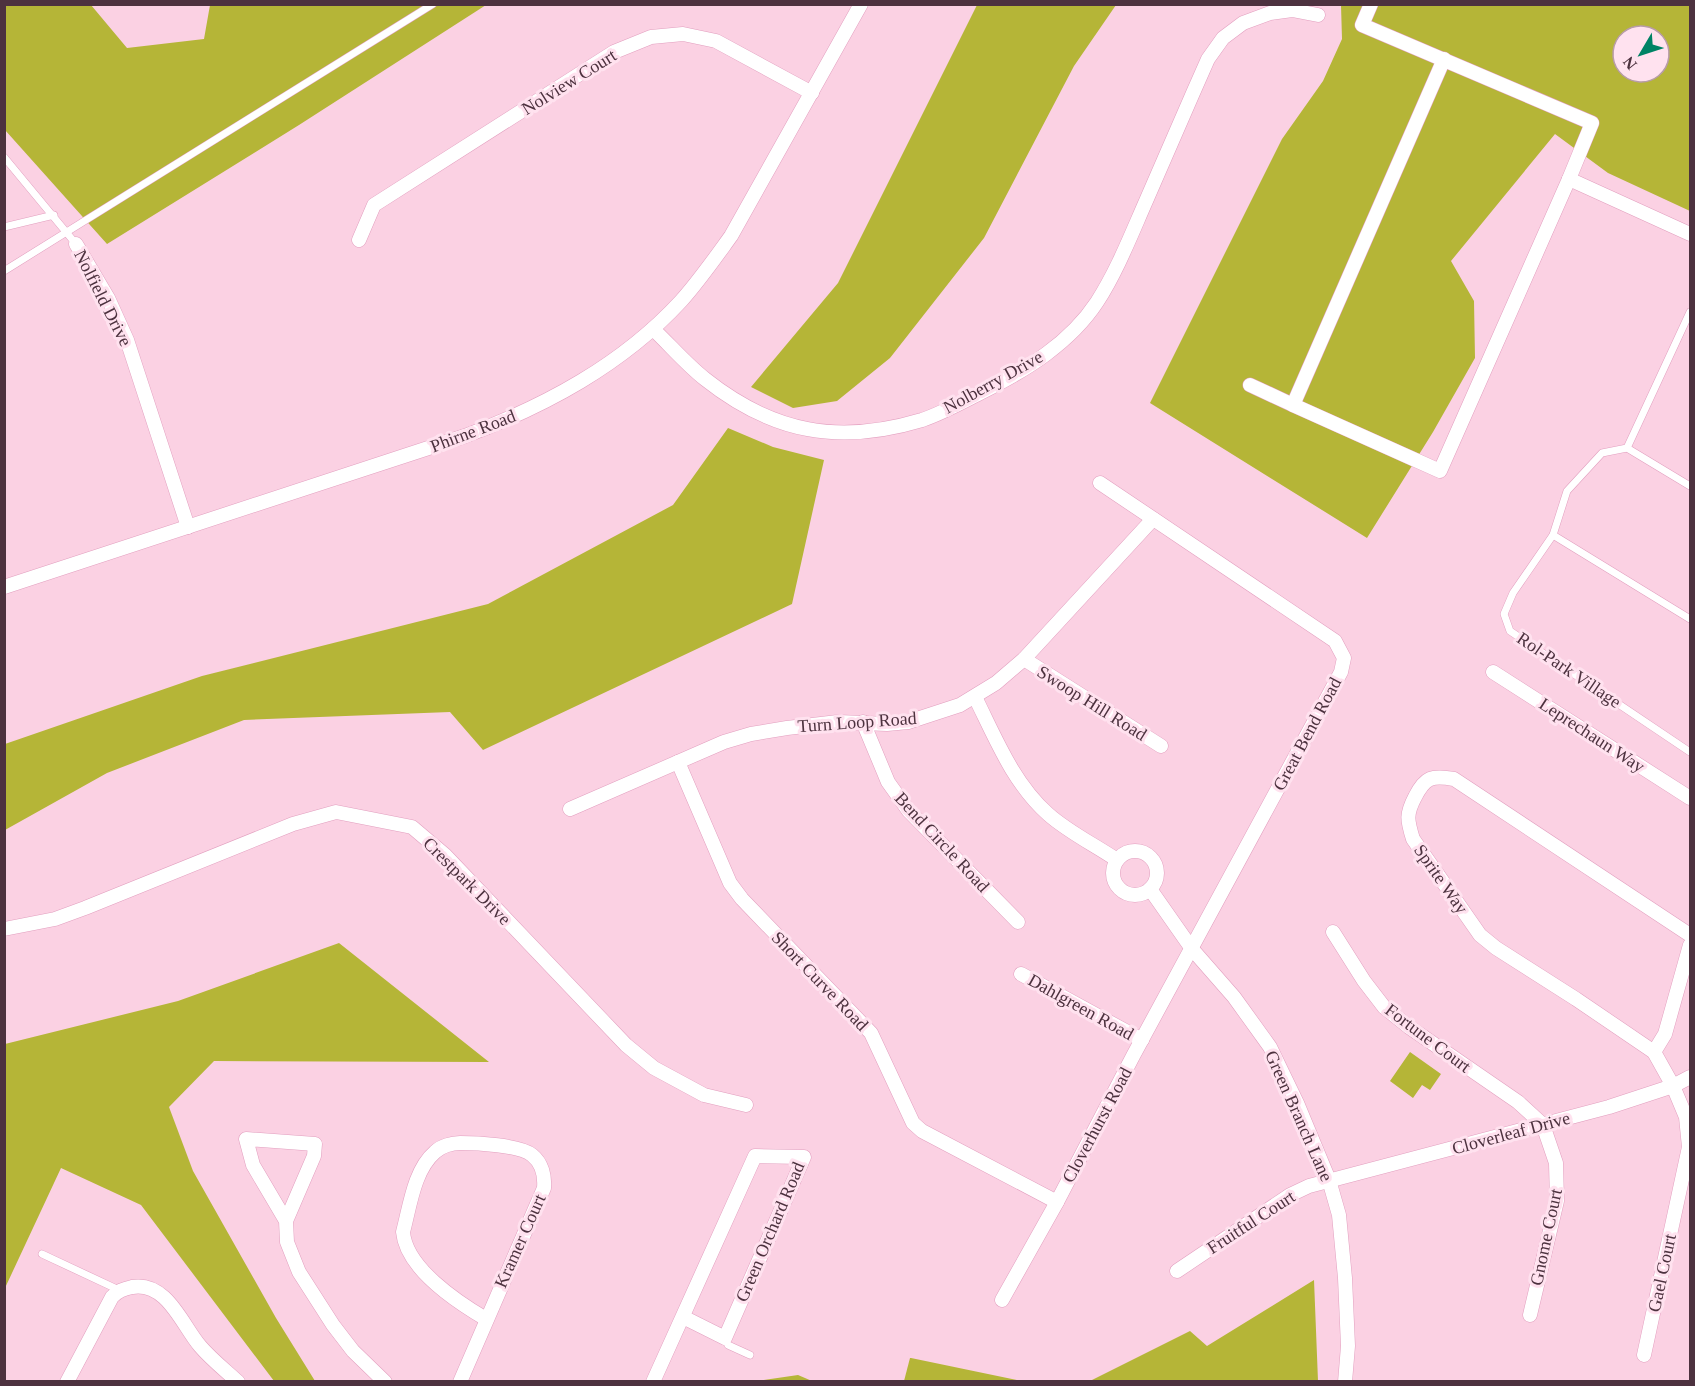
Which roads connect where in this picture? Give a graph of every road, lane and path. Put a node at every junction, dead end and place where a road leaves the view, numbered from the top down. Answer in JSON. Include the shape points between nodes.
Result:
{"nodes":[{"id":1,"x":433,"y":4,"type":"edge"},
{"id":2,"x":861,"y":4,"type":"edge"},
{"id":3,"x":1371,"y":4,"type":"edge"},
{"id":4,"x":1318,"y":15,"type":"dead end"},
{"id":5,"x":1444,"y":59,"type":"junction"},
{"id":6,"x":812,"y":93,"type":"junction"},
{"id":7,"x":4,"y":157,"type":"edge"},
{"id":8,"x":1569,"y":179,"type":"junction"},
{"id":9,"x":54,"y":215,"type":"junction"},
{"id":10,"x":4,"y":227,"type":"edge"},
{"id":11,"x":67,"y":232,"type":"junction"},
{"id":12,"x":1690,"y":234,"type":"edge"},
{"id":13,"x":359,"y":240,"type":"dead end"},
{"id":14,"x":76,"y":244,"type":"joint"},
{"id":15,"x":4,"y":271,"type":"edge"},
{"id":16,"x":1690,"y":312,"type":"edge"},
{"id":17,"x":652,"y":329,"type":"junction"},
{"id":18,"x":1250,"y":385,"type":"dead end"},
{"id":19,"x":1293,"y":405,"type":"junction"},
{"id":20,"x":1627,"y":448,"type":"junction"},
{"id":21,"x":1100,"y":483,"type":"dead end"},
{"id":22,"x":1690,"y":486,"type":"edge"},
{"id":23,"x":1153,"y":519,"type":"junction"},
{"id":24,"x":188,"y":527,"type":"junction"},
{"id":25,"x":1553,"y":535,"type":"junction"},
{"id":26,"x":4,"y":587,"type":"edge"},
{"id":27,"x":1690,"y":620,"type":"edge"},
{"id":28,"x":1024,"y":659,"type":"junction"},
{"id":29,"x":1493,"y":672,"type":"dead end"},
{"id":30,"x":975,"y":697,"type":"junction"},
{"id":31,"x":863,"y":722,"type":"junction"},
{"id":32,"x":1161,"y":746,"type":"dead end"},
{"id":33,"x":1690,"y":752,"type":"edge"},
{"id":34,"x":678,"y":762,"type":"junction"},
{"id":35,"x":1690,"y":798,"type":"edge"},
{"id":36,"x":570,"y":809,"type":"dead end"},
{"id":37,"x":1117,"y":860,"type":"junction"},
{"id":38,"x":1150,"y":889,"type":"junction"},
{"id":39,"x":1018,"y":922,"type":"dead end"},
{"id":40,"x":4,"y":929,"type":"edge"},
{"id":41,"x":1333,"y":932,"type":"dead end"},
{"id":42,"x":1690,"y":935,"type":"edge"},
{"id":43,"x":1690,"y":945,"type":"edge"},
{"id":44,"x":1192,"y":949,"type":"junction"},
{"id":45,"x":1021,"y":974,"type":"dead end"},
{"id":46,"x":1142,"y":1040,"type":"junction"},
{"id":47,"x":1654,"y":1052,"type":"junction"},
{"id":48,"x":1690,"y":1077,"type":"edge"},
{"id":49,"x":1673,"y":1086,"type":"junction"},
{"id":50,"x":746,"y":1105,"type":"dead end"},
{"id":51,"x":1543,"y":1125,"type":"junction"},
{"id":52,"x":1329,"y":1180,"type":"junction"},
{"id":53,"x":1057,"y":1202,"type":"junction"},
{"id":54,"x":286,"y":1221,"type":"junction"},
{"id":55,"x":42,"y":1254,"type":"dead end"},
{"id":56,"x":1177,"y":1271,"type":"dead end"},
{"id":57,"x":119,"y":1290,"type":"junction"},
{"id":58,"x":1002,"y":1300,"type":"dead end"},
{"id":59,"x":1530,"y":1315,"type":"dead end"},
{"id":60,"x":683,"y":1317,"type":"junction"},
{"id":61,"x":486,"y":1318,"type":"junction"},
{"id":62,"x":725,"y":1338,"type":"junction"},
{"id":63,"x":750,"y":1355,"type":"dead end"},
{"id":64,"x":1644,"y":1355,"type":"dead end"},
{"id":65,"x":67,"y":1382,"type":"edge"},
{"id":66,"x":238,"y":1382,"type":"edge"},
{"id":67,"x":385,"y":1382,"type":"edge"},
{"id":68,"x":460,"y":1382,"type":"edge"},
{"id":69,"x":652,"y":1382,"type":"edge"},
{"id":70,"x":1345,"y":1382,"type":"edge"}],
"edges":[{"from":1,"to":11,"type":"lane"},
{"from":2,"to":6,"type":"street","name":"Phirne Road"},
{"from":3,"to":5,"type":"street","via":[[1362,25]]},
{"from":4,"to":17,"type":"street","name":"Nolberry Drive","via":[[1292,10],[1269,13],[1243,23],[1223,38],[1208,59],[1124,251],[1095,304],[1063,341],[1040,359],[955,406],[924,419],[853,433],[795,427],[768,419],[733,400],[703,378]]},
{"from":5,"to":8,"type":"street","via":[[1592,123]]},
{"from":5,"to":19,"type":"street"},
{"from":6,"to":13,"type":"street","name":"Nolview Court","via":[[716,41],[683,34],[651,37],[614,52],[374,205]]},
{"from":6,"to":17,"type":"street","name":"Phirne Road","via":[[731,236],[680,302]]},
{"from":7,"to":9,"type":"lane","name":"Nolfield Drive"},
{"from":8,"to":12,"type":"street"},
{"from":8,"to":19,"type":"street","via":[[1440,471]]},
{"from":9,"to":10,"type":"lane"},
{"from":9,"to":11,"type":"lane","name":"Nolfield Drive"},
{"from":11,"to":14,"type":"lane","name":"Nolfield Drive"},
{"from":11,"to":15,"type":"lane"},
{"from":14,"to":24,"type":"street","name":"Nolfield Drive","via":[[127,340]]},
{"from":16,"to":20,"type":"lane"},
{"from":17,"to":24,"type":"street","name":"Phirne Road","via":[[612,362],[508,420]]},
{"from":18,"to":19,"type":"street"},
{"from":20,"to":22,"type":"lane"},
{"from":20,"to":25,"type":"lane","name":"Rol-Park Village","via":[[1602,453],[1567,491]]},
{"from":21,"to":23,"type":"street","name":"Great Bend Road"},
{"from":23,"to":28,"type":"street","name":"Turn Loop Road"},
{"from":23,"to":44,"type":"street","name":"Great Bend Road","via":[[1335,641],[1344,658],[1341,672]]},
{"from":24,"to":26,"type":"street","name":"Phirne Road"},
{"from":25,"to":27,"type":"lane"},
{"from":25,"to":33,"type":"lane","name":"Rol-Park Village","via":[[1513,593],[1504,614],[1510,631]]},
{"from":28,"to":30,"type":"street","name":"Turn Loop Road"},
{"from":28,"to":32,"type":"street","name":"Swoop Hill Road"},
{"from":29,"to":35,"type":"street","name":"Leprechaun Way"},
{"from":30,"to":31,"type":"street","name":"Turn Loop Road","via":[[908,722]]},
{"from":30,"to":37,"type":"street","via":[[1008,763],[1028,793],[1049,815]]},
{"from":31,"to":34,"type":"street","name":"Turn Loop Road","via":[[813,724],[751,734]]},
{"from":31,"to":39,"type":"street","name":"Bend Circle Road","via":[[888,782],[908,810]]},
{"from":34,"to":36,"type":"street","name":"Turn Loop Road"},
{"from":34,"to":53,"type":"street","name":"Short Curve Road","via":[[730,883],[871,1033],[913,1123]]},
{"from":37,"to":38,"type":"street","via":[[1113,869],[1118,886],[1133,895]]},
{"from":37,"to":38,"type":"street","via":[[1132,851],[1149,856],[1157,872]]},
{"from":38,"to":44,"type":"street","name":"Green Branch Lane"},
{"from":40,"to":50,"type":"street","name":"Crestpark Drive","via":[[55,919],[293,824],[336,812],[412,827],[445,855],[626,1045],[654,1068],[704,1095]]},
{"from":41,"to":51,"type":"street","name":"Fortune Court","via":[[1384,1007],[1518,1102]]},
{"from":42,"to":47,"type":"street","name":"Sprite Way","via":[[1454,779],[1439,777],[1422,784],[1408,812],[1413,839],[1480,935]]},
{"from":43,"to":47,"type":"street","via":[[1665,1034]]},
{"from":44,"to":46,"type":"street","name":"Cloverhurst Road"},
{"from":44,"to":52,"type":"street","name":"Green Branch Lane","via":[[1270,1047]]},
{"from":45,"to":46,"type":"street","name":"Dahlgreen Road"},
{"from":46,"to":53,"type":"street","name":"Cloverhurst Road"},
{"from":47,"to":49,"type":"street","name":"Sprite Way"},
{"from":48,"to":49,"type":"street","name":"Cloverleaf Drive"},
{"from":49,"to":51,"type":"street","name":"Cloverleaf Drive"},
{"from":49,"to":64,"type":"street","name":"Gael Court","via":[[1686,1117],[1689,1147]]},
{"from":51,"to":52,"type":"street","name":"Cloverleaf Drive"},
{"from":51,"to":59,"type":"street","name":"Gnome Court","via":[[1556,1163],[1557,1201]]},
{"from":52,"to":56,"type":"street","name":"Fruitful Court","via":[[1290,1195]]},
{"from":52,"to":70,"type":"street","name":"Green Branch Lane","via":[[1339,1215],[1345,1278]]},
{"from":53,"to":58,"type":"street","name":"Cloverhurst Road"},
{"from":54,"to":54,"type":"street","via":[[314,1156],[315,1144],[246,1139],[254,1165]]},
{"from":54,"to":67,"type":"street","via":[[287,1242],[299,1272],[352,1351]]},
{"from":55,"to":57,"type":"lane"},
{"from":57,"to":65,"type":"street"},
{"from":57,"to":66,"type":"street","via":[[150,1288],[159,1294],[200,1346]]},
{"from":60,"to":62,"type":"street"},
{"from":60,"to":62,"type":"street","name":"Green Orchard Road","via":[[755,1156],[804,1157]]},
{"from":60,"to":69,"type":"street","name":"Green Orchard Road"},
{"from":61,"to":61,"type":"street","name":"Kramer Court","via":[[544,1188],[544,1179],[537,1160],[522,1150],[446,1145],[436,1150],[421,1171],[403,1232],[404,1242],[422,1271]]},
{"from":61,"to":68,"type":"street","name":"Kramer Court"},
{"from":62,"to":63,"type":"lane","via":[[728,1345]]}]}
